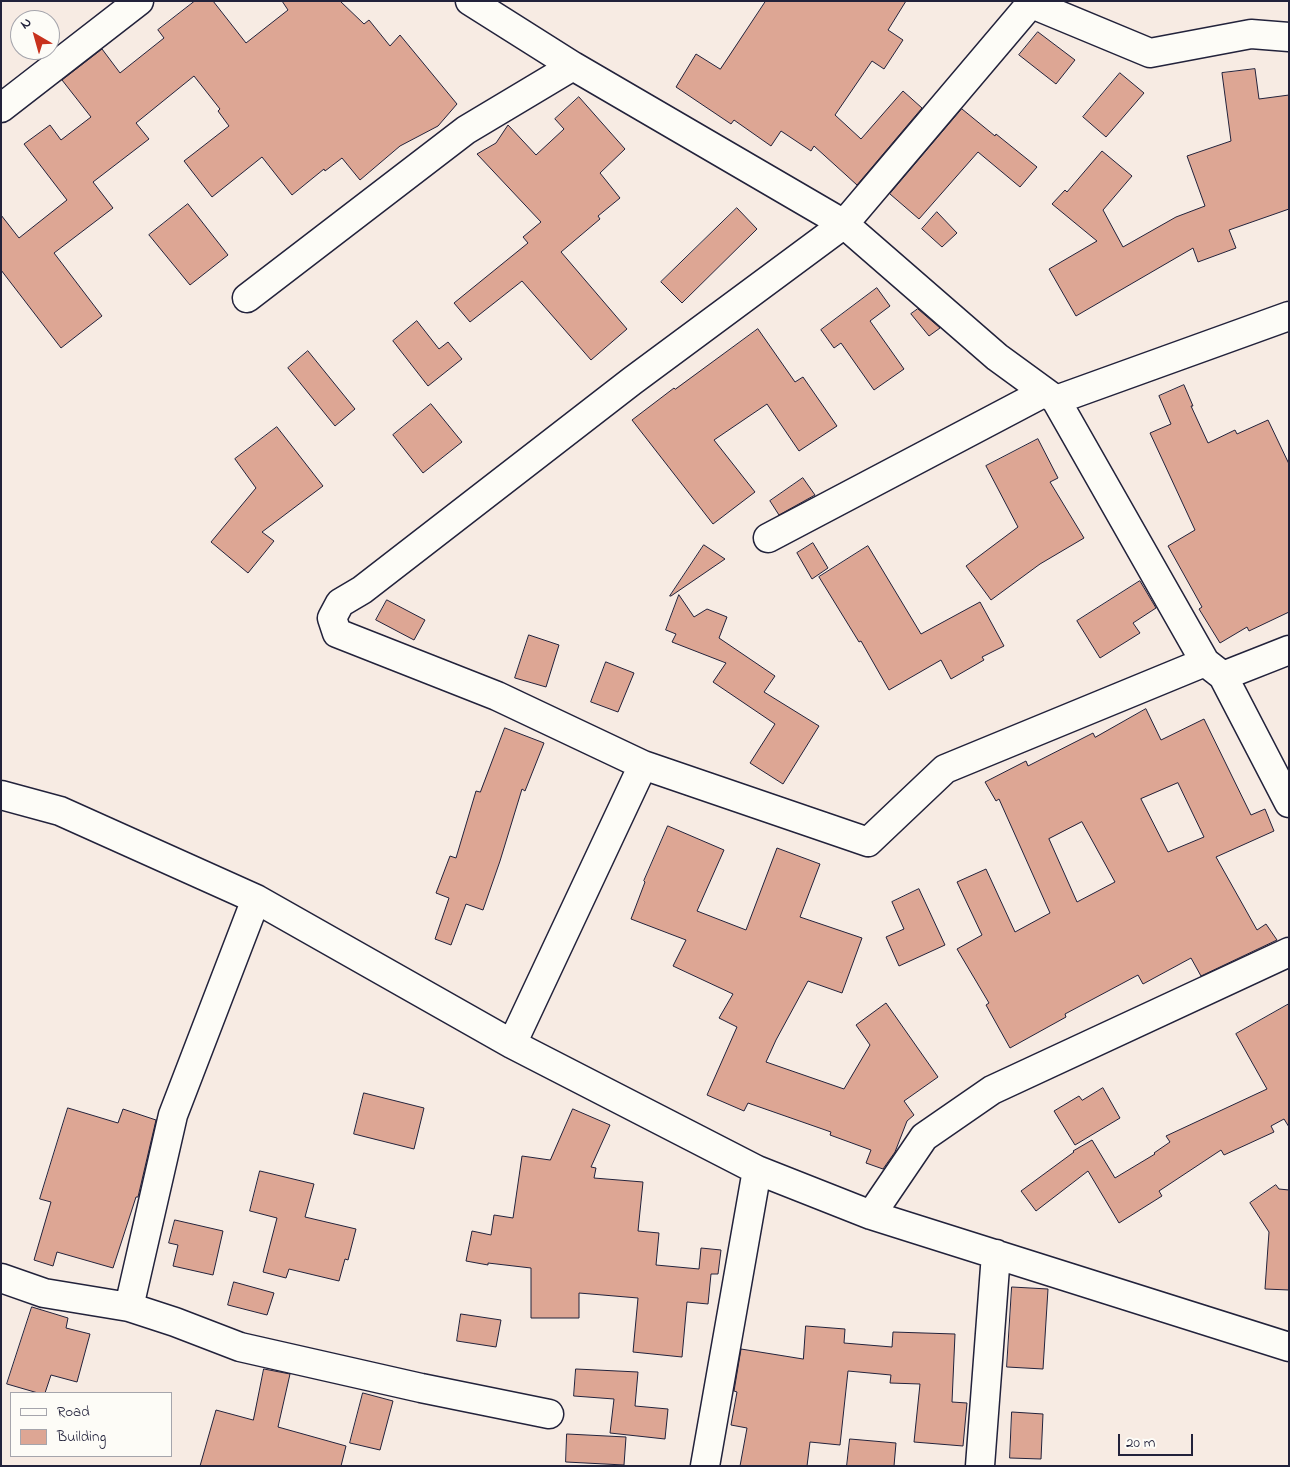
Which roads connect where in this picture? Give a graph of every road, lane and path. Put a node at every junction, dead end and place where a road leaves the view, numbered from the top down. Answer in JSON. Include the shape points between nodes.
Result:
{"nodes":[{"id":1,"x":139,"y":1,"type":"edge"},
{"id":2,"x":470,"y":1,"type":"edge"},
{"id":3,"x":1033,"y":3,"type":"edge"},
{"id":4,"x":1289,"y":37,"type":"edge"},
{"id":5,"x":573,"y":66,"type":"junction"},
{"id":6,"x":1,"y":108,"type":"edge"},
{"id":7,"x":844,"y":224,"type":"junction"},
{"id":8,"x":247,"y":298,"type":"dead end"},
{"id":9,"x":1289,"y":316,"type":"edge"},
{"id":10,"x":1050,"y":396,"type":"junction"},
{"id":11,"x":768,"y":538,"type":"dead end"},
{"id":12,"x":1289,"y":650,"type":"edge"},
{"id":13,"x":1214,"y":669,"type":"junction"},
{"id":14,"x":643,"y":765,"type":"junction"},
{"id":15,"x":1,"y":794,"type":"edge"},
{"id":16,"x":1289,"y":802,"type":"edge"},
{"id":17,"x":256,"y":898,"type":"junction"},
{"id":18,"x":1289,"y":952,"type":"edge"},
{"id":19,"x":512,"y":1044,"type":"junction"},
{"id":20,"x":757,"y":1170,"type":"junction"},
{"id":21,"x":871,"y":1215,"type":"junction"},
{"id":22,"x":996,"y":1254,"type":"junction"},
{"id":23,"x":1,"y":1278,"type":"edge"},
{"id":24,"x":129,"y":1307,"type":"junction"},
{"id":25,"x":1289,"y":1347,"type":"edge"},
{"id":26,"x":549,"y":1414,"type":"dead end"},
{"id":27,"x":705,"y":1466,"type":"edge"},
{"id":28,"x":980,"y":1466,"type":"edge"}],
"edges":[{"from":1,"to":6,"type":"street"},
{"from":2,"to":5,"type":"street"},
{"from":3,"to":4,"type":"street","via":[[1150,53],[1251,34]]},
{"from":3,"to":7,"type":"street"},
{"from":5,"to":7,"type":"street"},
{"from":5,"to":8,"type":"street","via":[[466,130]]},
{"from":7,"to":10,"type":"street","via":[[996,357]]},
{"from":7,"to":14,"type":"street","via":[[632,380],[362,590],[340,603],[332,618],[337,633],[497,696]]},
{"from":9,"to":10,"type":"street"},
{"from":10,"to":11,"type":"street"},
{"from":10,"to":13,"type":"street"},
{"from":12,"to":13,"type":"street"},
{"from":13,"to":14,"type":"street","via":[[945,769],[868,842]]},
{"from":13,"to":16,"type":"street"},
{"from":14,"to":19,"type":"street"},
{"from":15,"to":17,"type":"street","via":[[60,811]]},
{"from":17,"to":19,"type":"street"},
{"from":17,"to":24,"type":"street","via":[[173,1116]]},
{"from":18,"to":21,"type":"street","via":[[992,1090],[924,1137]]},
{"from":19,"to":20,"type":"street"},
{"from":20,"to":21,"type":"street"},
{"from":20,"to":27,"type":"street"},
{"from":21,"to":22,"type":"street"},
{"from":22,"to":25,"type":"street"},
{"from":22,"to":28,"type":"street"},
{"from":23,"to":24,"type":"street","via":[[44,1293]]},
{"from":24,"to":26,"type":"street","via":[[240,1346]]}]}
